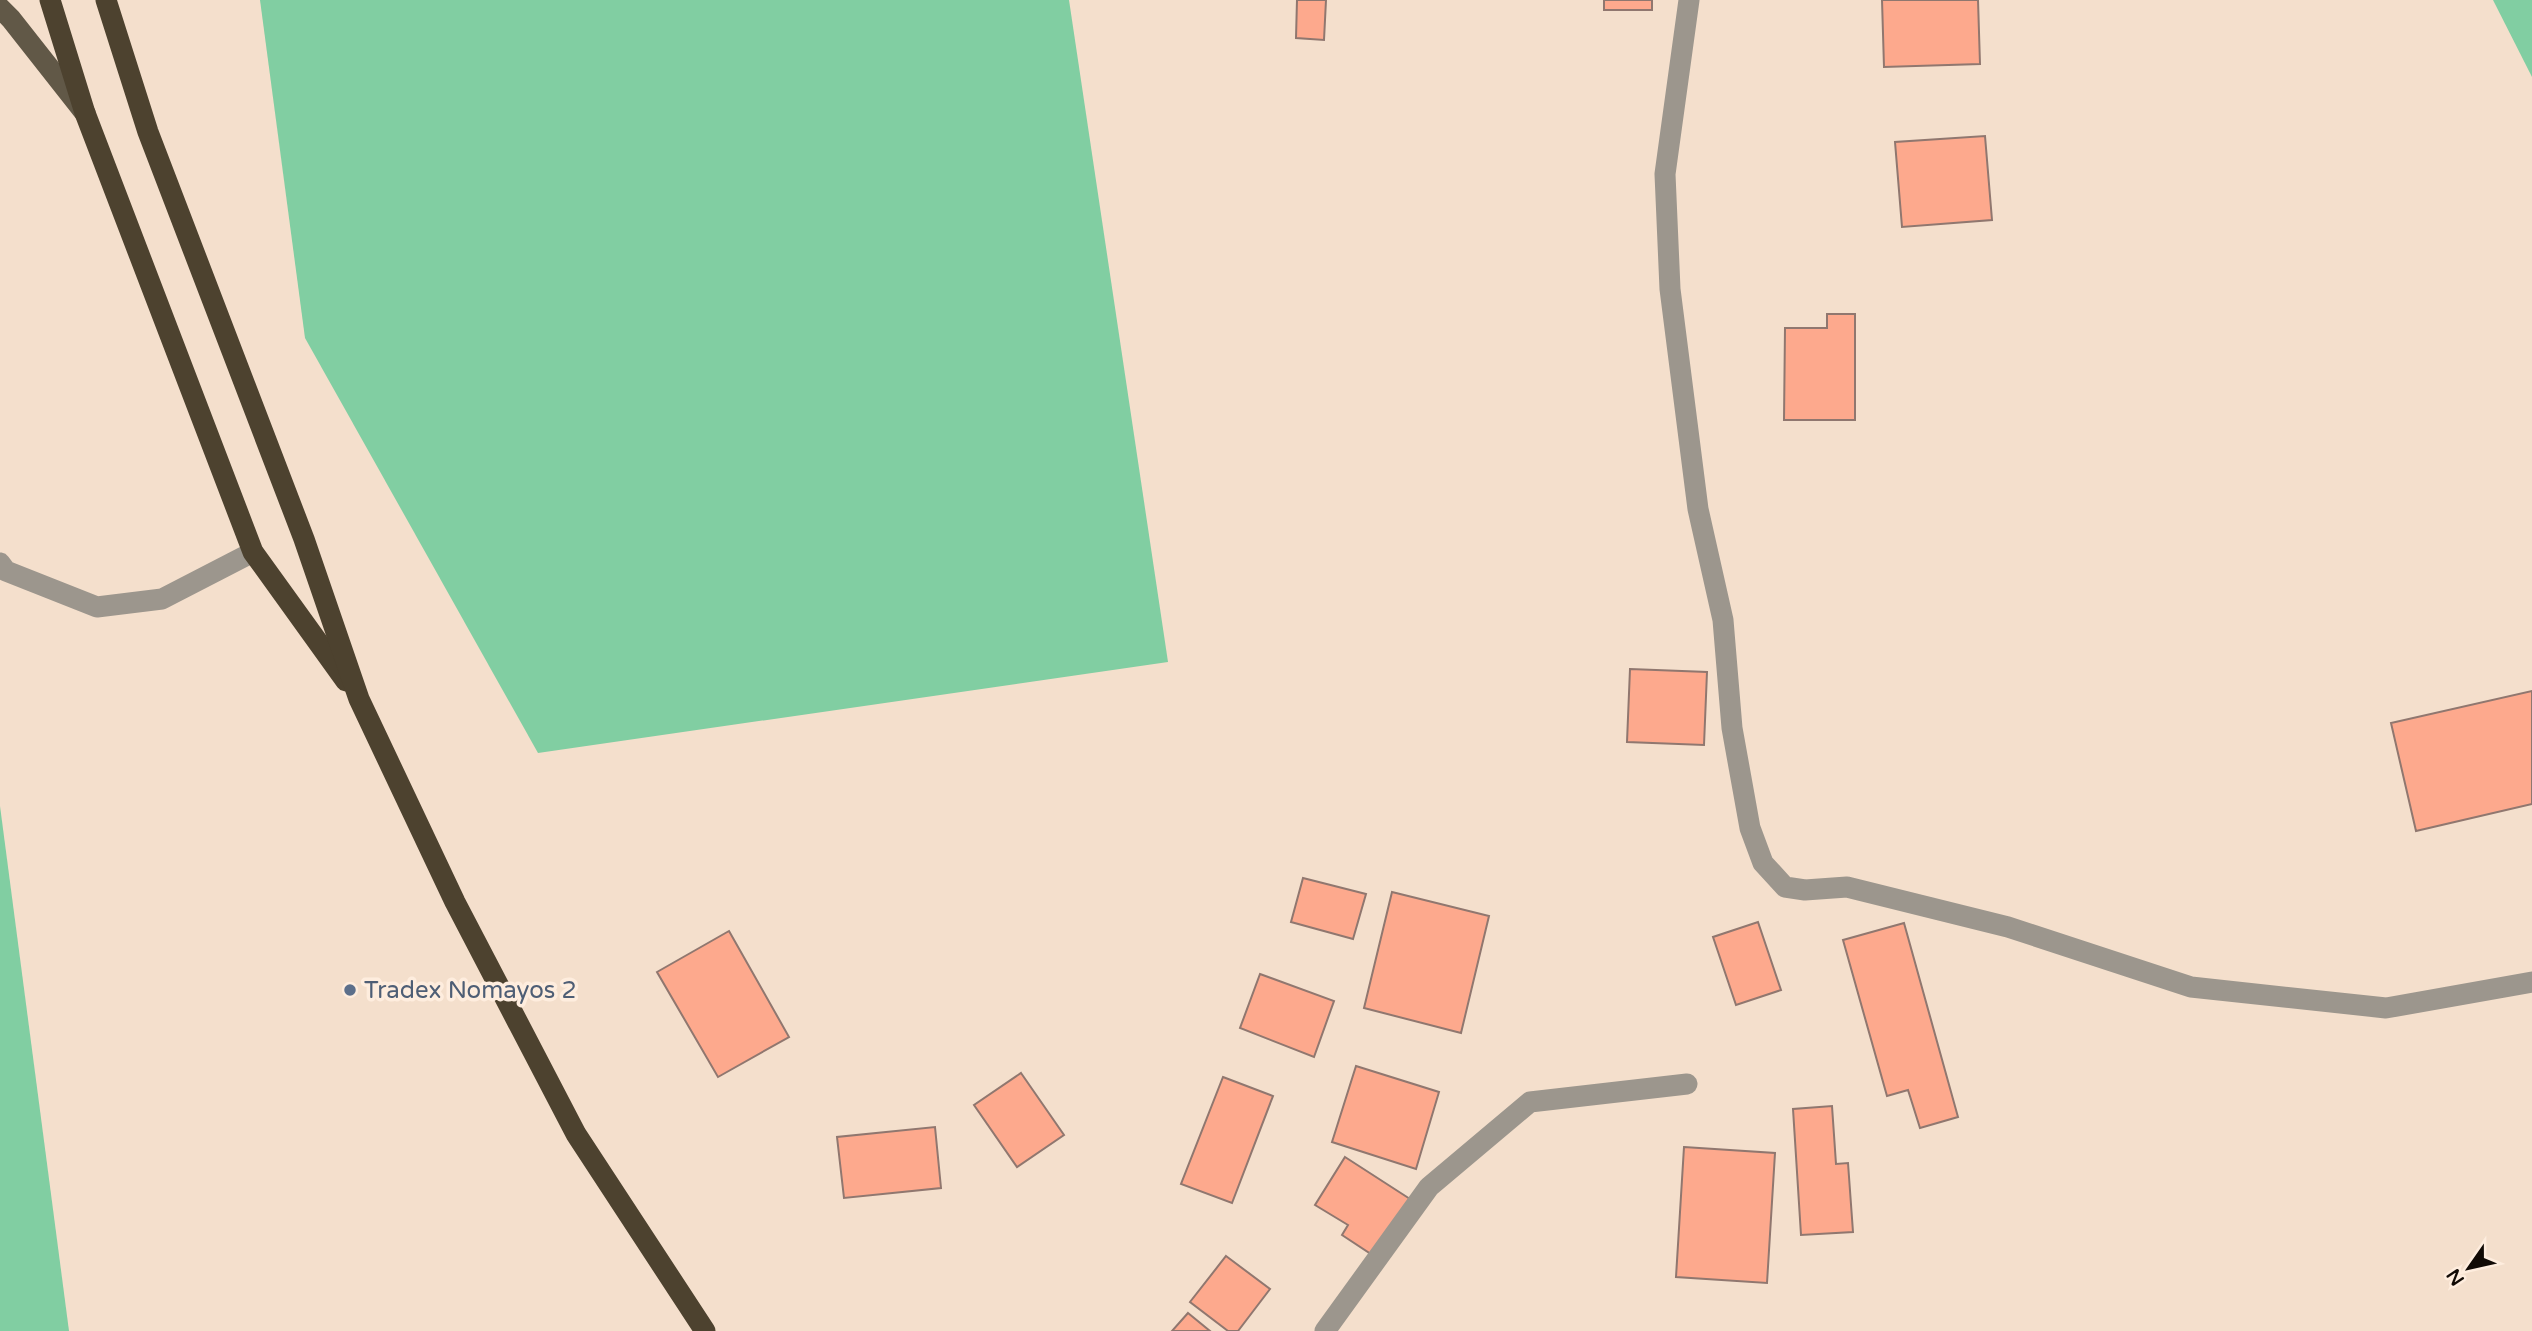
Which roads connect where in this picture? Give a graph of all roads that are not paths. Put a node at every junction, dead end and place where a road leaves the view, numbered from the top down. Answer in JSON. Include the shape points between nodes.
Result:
{"nodes":[{"id":1,"x":51,"y":0,"type":"edge"},
{"id":2,"x":106,"y":0,"type":"edge"},
{"id":3,"x":1689,"y":0,"type":"edge"},
{"id":4,"x":0,"y":8,"type":"edge"},
{"id":5,"x":85,"y":113,"type":"junction"},
{"id":6,"x":253,"y":552,"type":"junction"},
{"id":7,"x":0,"y":563,"type":"edge"},
{"id":8,"x":359,"y":699,"type":"junction"},
{"id":9,"x":2532,"y":982,"type":"edge"},
{"id":10,"x":1687,"y":1084,"type":"dead end"},
{"id":11,"x":705,"y":1331,"type":"edge"},
{"id":12,"x":1325,"y":1331,"type":"edge"}],
"edges":[{"from":1,"to":5,"type":"highway"},
{"from":2,"to":8,"type":"highway","via":[[148,132],[304,539]]},
{"from":3,"to":9,"type":"street","via":[[1665,174],[1670,289],[1698,509],[1723,620],[1732,728],[1750,828],[1763,863],[1785,887],[1847,887],[1994,923],[2191,987],[2386,1009]]},
{"from":4,"to":5,"type":"main road"},
{"from":5,"to":6,"type":"highway"},
{"from":6,"to":7,"type":"street","via":[[162,599],[97,607],[6,571]]},
{"from":6,"to":8,"type":"highway"},
{"from":8,"to":11,"type":"highway","via":[[456,902],[576,1134]]},
{"from":10,"to":12,"type":"street","via":[[1530,1102],[1429,1187]]}]}
